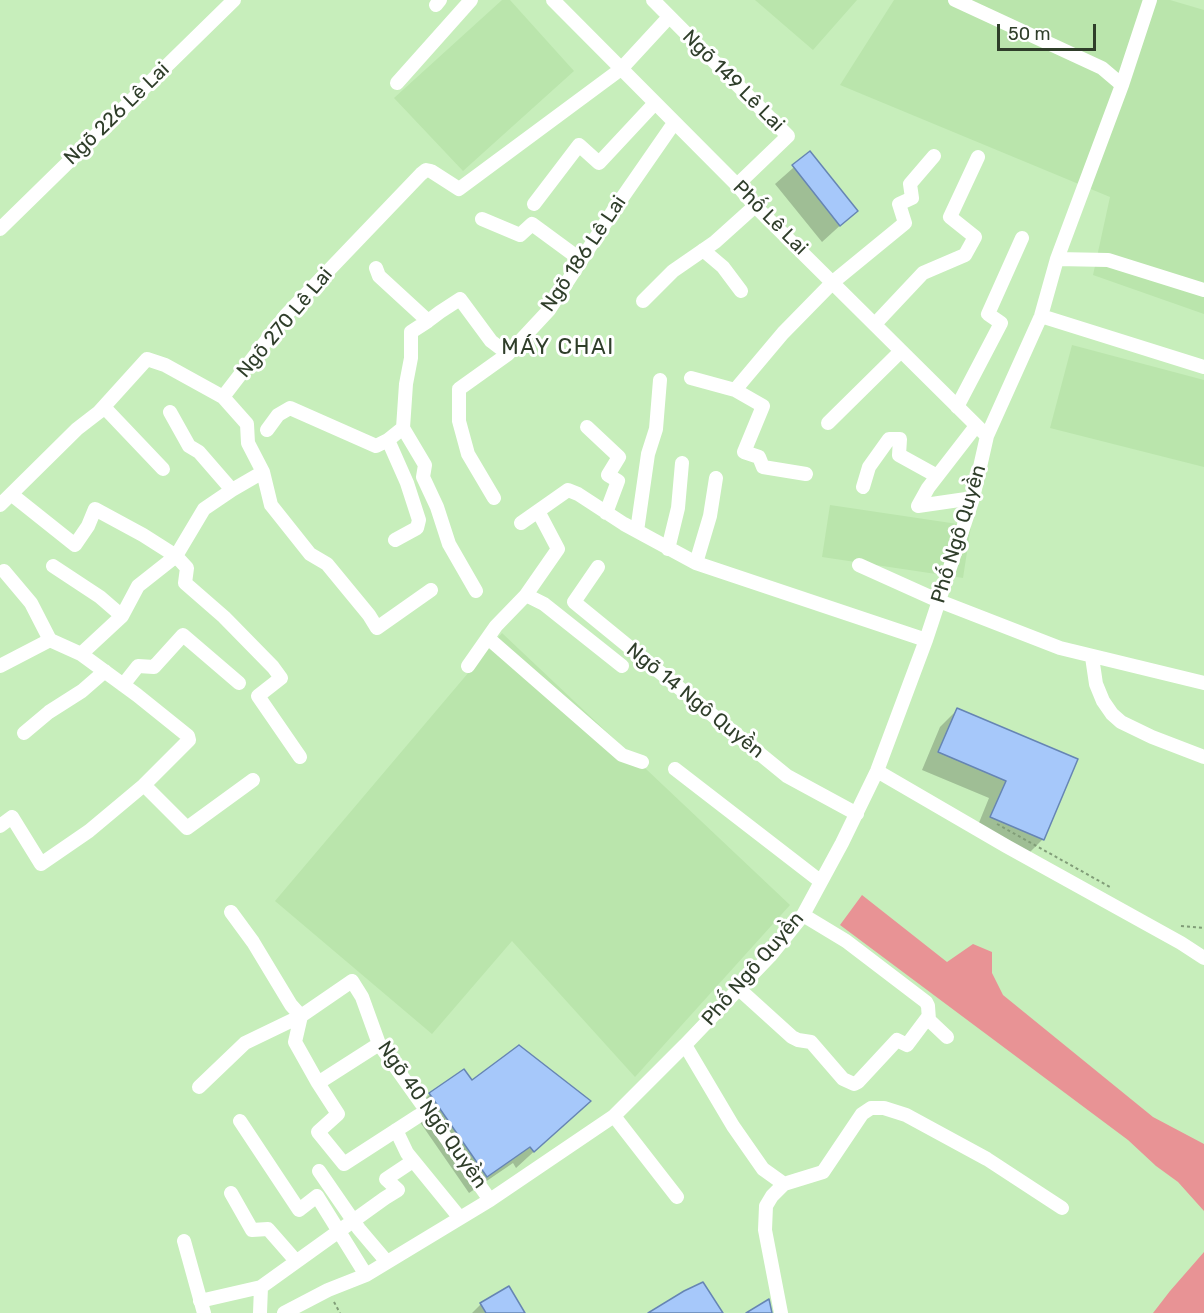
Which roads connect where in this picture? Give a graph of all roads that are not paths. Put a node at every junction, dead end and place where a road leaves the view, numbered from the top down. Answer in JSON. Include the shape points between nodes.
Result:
{"nodes":[{"id":1,"x":234,"y":0,"type":"edge"},
{"id":2,"x":471,"y":0,"type":"edge"},
{"id":3,"x":653,"y":0,"type":"edge"},
{"id":4,"x":955,"y":0,"type":"edge"},
{"id":5,"x":1150,"y":0,"type":"edge"},
{"id":6,"x":555,"y":1,"type":"edge"},
{"id":7,"x":669,"y":17,"type":"junction"},
{"id":8,"x":621,"y":69,"type":"junction"},
{"id":9,"x":397,"y":83,"type":"dead end"},
{"id":10,"x":1122,"y":85,"type":"junction"},
{"id":11,"x":655,"y":103,"type":"junction"},
{"id":12,"x":674,"y":123,"type":"junction"},
{"id":13,"x":934,"y":156,"type":"dead end"},
{"id":14,"x":978,"y":157,"type":"dead end"},
{"id":15,"x":737,"y":185,"type":"junction"},
{"id":16,"x":534,"y":204,"type":"dead end"},
{"id":17,"x":755,"y":206,"type":"junction"},
{"id":18,"x":482,"y":219,"type":"dead end"},
{"id":19,"x":0,"y":229,"type":"edge"},
{"id":20,"x":1022,"y":238,"type":"dead end"},
{"id":21,"x":703,"y":250,"type":"junction"},
{"id":22,"x":1057,"y":259,"type":"junction"},
{"id":23,"x":581,"y":260,"type":"junction"},
{"id":24,"x":376,"y":268,"type":"dead end"},
{"id":25,"x":833,"y":282,"type":"junction"},
{"id":26,"x":1204,"y":290,"type":"edge"},
{"id":27,"x":741,"y":291,"type":"dead end"},
{"id":28,"x":643,"y":301,"type":"dead end"},
{"id":29,"x":1041,"y":316,"type":"junction"},
{"id":30,"x":428,"y":321,"type":"junction"},
{"id":31,"x":875,"y":324,"type":"junction"},
{"id":32,"x":901,"y":351,"type":"junction"},
{"id":33,"x":508,"y":354,"type":"junction"},
{"id":34,"x":1204,"y":367,"type":"edge"},
{"id":35,"x":691,"y":378,"type":"dead end"},
{"id":36,"x":660,"y":380,"type":"dead end"},
{"id":37,"x":735,"y":390,"type":"junction"},
{"id":38,"x":223,"y":397,"type":"junction"},
{"id":39,"x":104,"y":407,"type":"junction"},
{"id":40,"x":957,"y":407,"type":"junction"},
{"id":41,"x":170,"y":411,"type":"dead end"},
{"id":42,"x":828,"y":423,"type":"dead end"},
{"id":43,"x":976,"y":426,"type":"junction"},
{"id":44,"x":587,"y":427,"type":"dead end"},
{"id":45,"x":403,"y":428,"type":"junction"},
{"id":46,"x":267,"y":430,"type":"dead end"},
{"id":47,"x":987,"y":436,"type":"junction"},
{"id":48,"x":388,"y":440,"type":"junction"},
{"id":49,"x":682,"y":463,"type":"dead end"},
{"id":50,"x":163,"y":469,"type":"dead end"},
{"id":51,"x":263,"y":472,"type":"junction"},
{"id":52,"x":806,"y":474,"type":"dead end"},
{"id":53,"x":937,"y":476,"type":"junction"},
{"id":54,"x":716,"y":478,"type":"dead end"},
{"id":55,"x":863,"y":487,"type":"dead end"},
{"id":56,"x":232,"y":490,"type":"junction"},
{"id":57,"x":11,"y":494,"type":"junction"},
{"id":58,"x":494,"y":498,"type":"dead end"},
{"id":59,"x":973,"y":498,"type":"junction"},
{"id":60,"x":0,"y":505,"type":"edge"},
{"id":61,"x":538,"y":511,"type":"junction"},
{"id":62,"x":606,"y":513,"type":"junction"},
{"id":63,"x":520,"y":523,"type":"dead end"},
{"id":64,"x":637,"y":531,"type":"junction"},
{"id":65,"x":395,"y":540,"type":"dead end"},
{"id":66,"x":668,"y":549,"type":"junction"},
{"id":67,"x":176,"y":556,"type":"junction"},
{"id":68,"x":696,"y":564,"type":"junction"},
{"id":69,"x":53,"y":566,"type":"dead end"},
{"id":70,"x":859,"y":566,"type":"dead end"},
{"id":71,"x":598,"y":567,"type":"dead end"},
{"id":72,"x":4,"y":571,"type":"dead end"},
{"id":73,"x":431,"y":590,"type":"dead end"},
{"id":74,"x":476,"y":591,"type":"dead end"},
{"id":75,"x":526,"y":595,"type":"junction"},
{"id":76,"x":939,"y":601,"type":"junction"},
{"id":77,"x":122,"y":616,"type":"junction"},
{"id":78,"x":488,"y":638,"type":"junction"},
{"id":79,"x":50,"y":640,"type":"junction"},
{"id":80,"x":926,"y":640,"type":"junction"},
{"id":81,"x":81,"y":654,"type":"junction"},
{"id":82,"x":1092,"y":657,"type":"junction"},
{"id":83,"x":0,"y":666,"type":"edge"},
{"id":84,"x":468,"y":666,"type":"dead end"},
{"id":85,"x":622,"y":666,"type":"dead end"},
{"id":86,"x":105,"y":671,"type":"junction"},
{"id":87,"x":238,"y":682,"type":"dead end"},
{"id":88,"x":1204,"y":683,"type":"edge"},
{"id":89,"x":123,"y":685,"type":"junction"},
{"id":90,"x":24,"y":734,"type":"dead end"},
{"id":91,"x":300,"y":757,"type":"dead end"},
{"id":92,"x":1204,"y":757,"type":"edge"},
{"id":93,"x":642,"y":762,"type":"dead end"},
{"id":94,"x":675,"y":769,"type":"dead end"},
{"id":95,"x":877,"y":771,"type":"junction"},
{"id":96,"x":253,"y":780,"type":"dead end"},
{"id":97,"x":144,"y":785,"type":"junction"},
{"id":98,"x":857,"y":814,"type":"junction"},
{"id":99,"x":0,"y":826,"type":"edge"},
{"id":100,"x":820,"y":881,"type":"junction"},
{"id":101,"x":231,"y":912,"type":"dead end"},
{"id":102,"x":803,"y":915,"type":"junction"},
{"id":103,"x":1204,"y":958,"type":"edge"},
{"id":104,"x":739,"y":989,"type":"junction"},
{"id":105,"x":301,"y":1016,"type":"junction"},
{"id":106,"x":928,"y":1017,"type":"junction"},
{"id":107,"x":947,"y":1037,"type":"dead end"},
{"id":108,"x":379,"y":1044,"type":"junction"},
{"id":109,"x":685,"y":1045,"type":"junction"},
{"id":110,"x":318,"y":1083,"type":"junction"},
{"id":111,"x":199,"y":1087,"type":"dead end"},
{"id":112,"x":426,"y":1111,"type":"junction"},
{"id":113,"x":614,"y":1116,"type":"junction"},
{"id":114,"x":240,"y":1121,"type":"dead end"},
{"id":115,"x":396,"y":1130,"type":"junction"},
{"id":116,"x":413,"y":1161,"type":"junction"},
{"id":117,"x":319,"y":1172,"type":"dead end"},
{"id":118,"x":784,"y":1184,"type":"junction"},
{"id":119,"x":231,"y":1193,"type":"dead end"},
{"id":120,"x":677,"y":1197,"type":"dead end"},
{"id":121,"x":490,"y":1200,"type":"junction"},
{"id":122,"x":1062,"y":1208,"type":"dead end"},
{"id":123,"x":460,"y":1218,"type":"junction"},
{"id":124,"x":354,"y":1220,"type":"junction"},
{"id":125,"x":338,"y":1232,"type":"junction"},
{"id":126,"x":184,"y":1241,"type":"dead end"},
{"id":127,"x":296,"y":1262,"type":"junction"},
{"id":128,"x":387,"y":1262,"type":"junction"},
{"id":129,"x":366,"y":1275,"type":"junction"},
{"id":130,"x":261,"y":1287,"type":"junction"},
{"id":131,"x":202,"y":1307,"type":"edge"},
{"id":132,"x":260,"y":1313,"type":"edge"},
{"id":133,"x":284,"y":1313,"type":"edge"},
{"id":134,"x":781,"y":1313,"type":"edge"}],
"edges":[{"from":1,"to":19,"type":"street","name":"Ngõ 226 Lê Lai"},
{"from":2,"to":9,"type":"street"},
{"from":3,"to":7,"type":"street","name":"Ngõ 149 Lê Lai"},
{"from":4,"to":10,"type":"street","via":[[1102,68]]},
{"from":5,"to":10,"type":"street","name":"Phố Ngô Quyền"},
{"from":6,"to":8,"type":"street","name":"Phố Lê Lai"},
{"from":7,"to":8,"type":"street"},
{"from":7,"to":15,"type":"street","name":"Ngõ 149 Lê Lai","via":[[788,136]]},
{"from":8,"to":11,"type":"street","name":"Phố Lê Lai"},
{"from":8,"to":38,"type":"street","name":"Ngõ 270 Lê Lai","via":[[459,189],[431,171],[421,174],[286,315]]},
{"from":10,"to":22,"type":"street","name":"Phố Ngô Quyền"},
{"from":11,"to":12,"type":"street","name":"Phố Lê Lai"},
{"from":11,"to":16,"type":"street","via":[[599,163],[579,146]]},
{"from":12,"to":15,"type":"street","name":"Phố Lê Lai"},
{"from":12,"to":23,"type":"street","name":"Ngõ 186 Lê Lai"},
{"from":13,"to":25,"type":"street","via":[[910,184],[912,198],[899,204],[905,224]]},
{"from":14,"to":31,"type":"street","via":[[950,217],[975,237],[965,255],[923,273]]},
{"from":15,"to":17,"type":"street","name":"Phố Lê Lai"},
{"from":17,"to":21,"type":"street"},
{"from":17,"to":25,"type":"street","name":"Phố Lê Lai"},
{"from":18,"to":23,"type":"street","via":[[520,235],[532,224]]},
{"from":20,"to":40,"type":"street","via":[[988,314],[1001,323]]},
{"from":21,"to":27,"type":"street","via":[[723,267]]},
{"from":21,"to":28,"type":"street","via":[[673,271]]},
{"from":22,"to":26,"type":"street","via":[[1108,260]]},
{"from":22,"to":29,"type":"street","name":"Phố Ngô Quyền"},
{"from":23,"to":33,"type":"street","name":"Ngõ 186 Lê Lai","via":[[549,310]]},
{"from":24,"to":30,"type":"street","via":[[379,276]]},
{"from":25,"to":31,"type":"street","name":"Phố Lê Lai"},
{"from":25,"to":37,"type":"street"},
{"from":29,"to":34,"type":"street"},
{"from":29,"to":47,"type":"street","name":"Phố Ngô Quyền"},
{"from":30,"to":33,"type":"street","via":[[460,299],[491,340]]},
{"from":30,"to":45,"type":"street","via":[[411,332]]},
{"from":31,"to":32,"type":"street","name":"Phố Lê Lai"},
{"from":32,"to":40,"type":"street","name":"Phố Lê Lai"},
{"from":32,"to":42,"type":"street"},
{"from":33,"to":58,"type":"street","name":"Ngõ 186 Lê Lai","via":[[459,389],[459,421],[468,454]]},
{"from":35,"to":37,"type":"street"},
{"from":36,"to":64,"type":"street","via":[[656,429],[648,454]]},
{"from":37,"to":52,"type":"street","via":[[762,406],[744,452],[759,456],[763,467]]},
{"from":38,"to":39,"type":"street","via":[[150,359]]},
{"from":38,"to":51,"type":"street","name":"Ngõ 270 Lê Lai","via":[[247,424],[248,443]]},
{"from":39,"to":50,"type":"street"},
{"from":39,"to":57,"type":"street"},
{"from":40,"to":43,"type":"street","name":"Phố Lê Lai"},
{"from":41,"to":56,"type":"street","via":[[189,446]]},
{"from":43,"to":47,"type":"street","name":"Phố Lê Lai"},
{"from":43,"to":53,"type":"street"},
{"from":44,"to":62,"type":"street","via":[[619,457],[608,475],[618,481]]},
{"from":45,"to":48,"type":"street"},
{"from":45,"to":74,"type":"street","via":[[425,465],[423,477],[449,544]]},
{"from":46,"to":48,"type":"street","via":[[278,415],[290,408],[376,446]]},
{"from":47,"to":59,"type":"street","name":"Phố Ngô Quyền"},
{"from":48,"to":65,"type":"street","via":[[419,520],[417,528]]},
{"from":49,"to":66,"type":"street","via":[[678,508]]},
{"from":51,"to":56,"type":"street"},
{"from":51,"to":73,"type":"street","name":"Ngõ 270 Lê Lai","via":[[271,505],[310,554],[327,564],[377,628]]},
{"from":53,"to":55,"type":"street","via":[[899,455],[900,439],[890,439],[869,467]]},
{"from":53,"to":59,"type":"street","via":[[918,506]]},
{"from":54,"to":68,"type":"street"},
{"from":56,"to":67,"type":"street","via":[[204,509]]},
{"from":57,"to":60,"type":"street"},
{"from":57,"to":67,"type":"street","via":[[75,545],[95,509]]},
{"from":59,"to":76,"type":"street","name":"Phố Ngô Quyền"},
{"from":61,"to":62,"type":"street","via":[[568,490]]},
{"from":61,"to":63,"type":"street"},
{"from":61,"to":75,"type":"street","via":[[558,549]]},
{"from":62,"to":64,"type":"street"},
{"from":64,"to":66,"type":"street"},
{"from":66,"to":68,"type":"street"},
{"from":67,"to":77,"type":"street","via":[[138,586]]},
{"from":67,"to":91,"type":"street","via":[[187,568],[185,584],[224,617],[280,678],[258,696]]},
{"from":68,"to":80,"type":"street"},
{"from":69,"to":77,"type":"street"},
{"from":70,"to":76,"type":"street"},
{"from":71,"to":98,"type":"street","name":"Ngõ 14 Ngô Quyền","via":[[574,602],[787,776]]},
{"from":72,"to":79,"type":"street","via":[[31,603]]},
{"from":75,"to":78,"type":"street"},
{"from":75,"to":85,"type":"street"},
{"from":76,"to":80,"type":"street","name":"Phố Ngô Quyền"},
{"from":76,"to":82,"type":"street"},
{"from":77,"to":81,"type":"street"},
{"from":78,"to":84,"type":"street"},
{"from":78,"to":93,"type":"street","via":[[622,755]]},
{"from":79,"to":81,"type":"street"},
{"from":79,"to":83,"type":"street"},
{"from":80,"to":95,"type":"street","name":"Phố Ngô Quyền"},
{"from":81,"to":86,"type":"street"},
{"from":82,"to":88,"type":"street"},
{"from":82,"to":92,"type":"street","via":[[1095,684],[1112,714],[1152,737]]},
{"from":86,"to":89,"type":"street"},
{"from":86,"to":90,"type":"street"},
{"from":87,"to":89,"type":"street","via":[[183,635],[154,667],[138,666]]},
{"from":89,"to":97,"type":"street","via":[[189,739]]},
{"from":94,"to":100,"type":"street"},
{"from":95,"to":98,"type":"street","name":"Phố Ngô Quyền"},
{"from":95,"to":103,"type":"street"},
{"from":96,"to":97,"type":"street","via":[[187,828]]},
{"from":97,"to":99,"type":"street","via":[[89,831],[41,864],[12,817]]},
{"from":98,"to":100,"type":"street","name":"Phố Ngô Quyền"},
{"from":100,"to":102,"type":"street","name":"Phố Ngô Quyền"},
{"from":101,"to":105,"type":"street"},
{"from":102,"to":104,"type":"street","name":"Phố Ngô Quyền"},
{"from":102,"to":106,"type":"street","via":[[846,941],[926,1002]]},
{"from":104,"to":106,"type":"street","via":[[792,1037],[811,1041],[843,1079],[854,1084],[897,1040],[907,1045]]},
{"from":104,"to":109,"type":"street","name":"Phố Ngô Quyền"},
{"from":105,"to":108,"type":"street","name":"Ngõ 40 Ngô Quyền","via":[[352,981]]},
{"from":105,"to":110,"type":"street","via":[[295,1042]]},
{"from":105,"to":111,"type":"street","via":[[245,1043]]},
{"from":106,"to":107,"type":"street"},
{"from":108,"to":110,"type":"street"},
{"from":108,"to":112,"type":"street","name":"Ngõ 40 Ngô Quyền"},
{"from":109,"to":113,"type":"street","name":"Phố Ngô Quyền"},
{"from":109,"to":118,"type":"street","via":[[763,1169]]},
{"from":110,"to":115,"type":"street","via":[[338,1114],[318,1132],[344,1164]]},
{"from":112,"to":115,"type":"street"},
{"from":112,"to":121,"type":"street","name":"Ngõ 40 Ngô Quyền"},
{"from":113,"to":120,"type":"street"},
{"from":113,"to":121,"type":"street","name":"Phố Ngô Quyền"},
{"from":114,"to":125,"type":"street","via":[[299,1209],[317,1196]]},
{"from":115,"to":116,"type":"street"},
{"from":116,"to":123,"type":"street"},
{"from":116,"to":124,"type":"street","via":[[386,1179],[398,1190]]},
{"from":117,"to":124,"type":"street"},
{"from":118,"to":122,"type":"street","via":[[823,1172],[862,1114],[871,1108],[884,1108],[906,1115],[987,1159]]},
{"from":118,"to":134,"type":"street","via":[[766,1206],[765,1220]]},
{"from":119,"to":127,"type":"street","via":[[252,1230],[268,1230]]},
{"from":121,"to":123,"type":"street","name":"Phố Ngô Quyền"},
{"from":123,"to":128,"type":"street","name":"Phố Ngô Quyền"},
{"from":124,"to":125,"type":"street"},
{"from":124,"to":128,"type":"street"},
{"from":125,"to":127,"type":"street"},
{"from":125,"to":129,"type":"street"},
{"from":126,"to":131,"type":"street"},
{"from":127,"to":130,"type":"street"},
{"from":128,"to":129,"type":"street","name":"Phố Ngô Quyền"},
{"from":129,"to":133,"type":"street","name":"Phố Ngô Quyền"},
{"from":130,"to":131,"type":"street"},
{"from":130,"to":132,"type":"street"}]}
